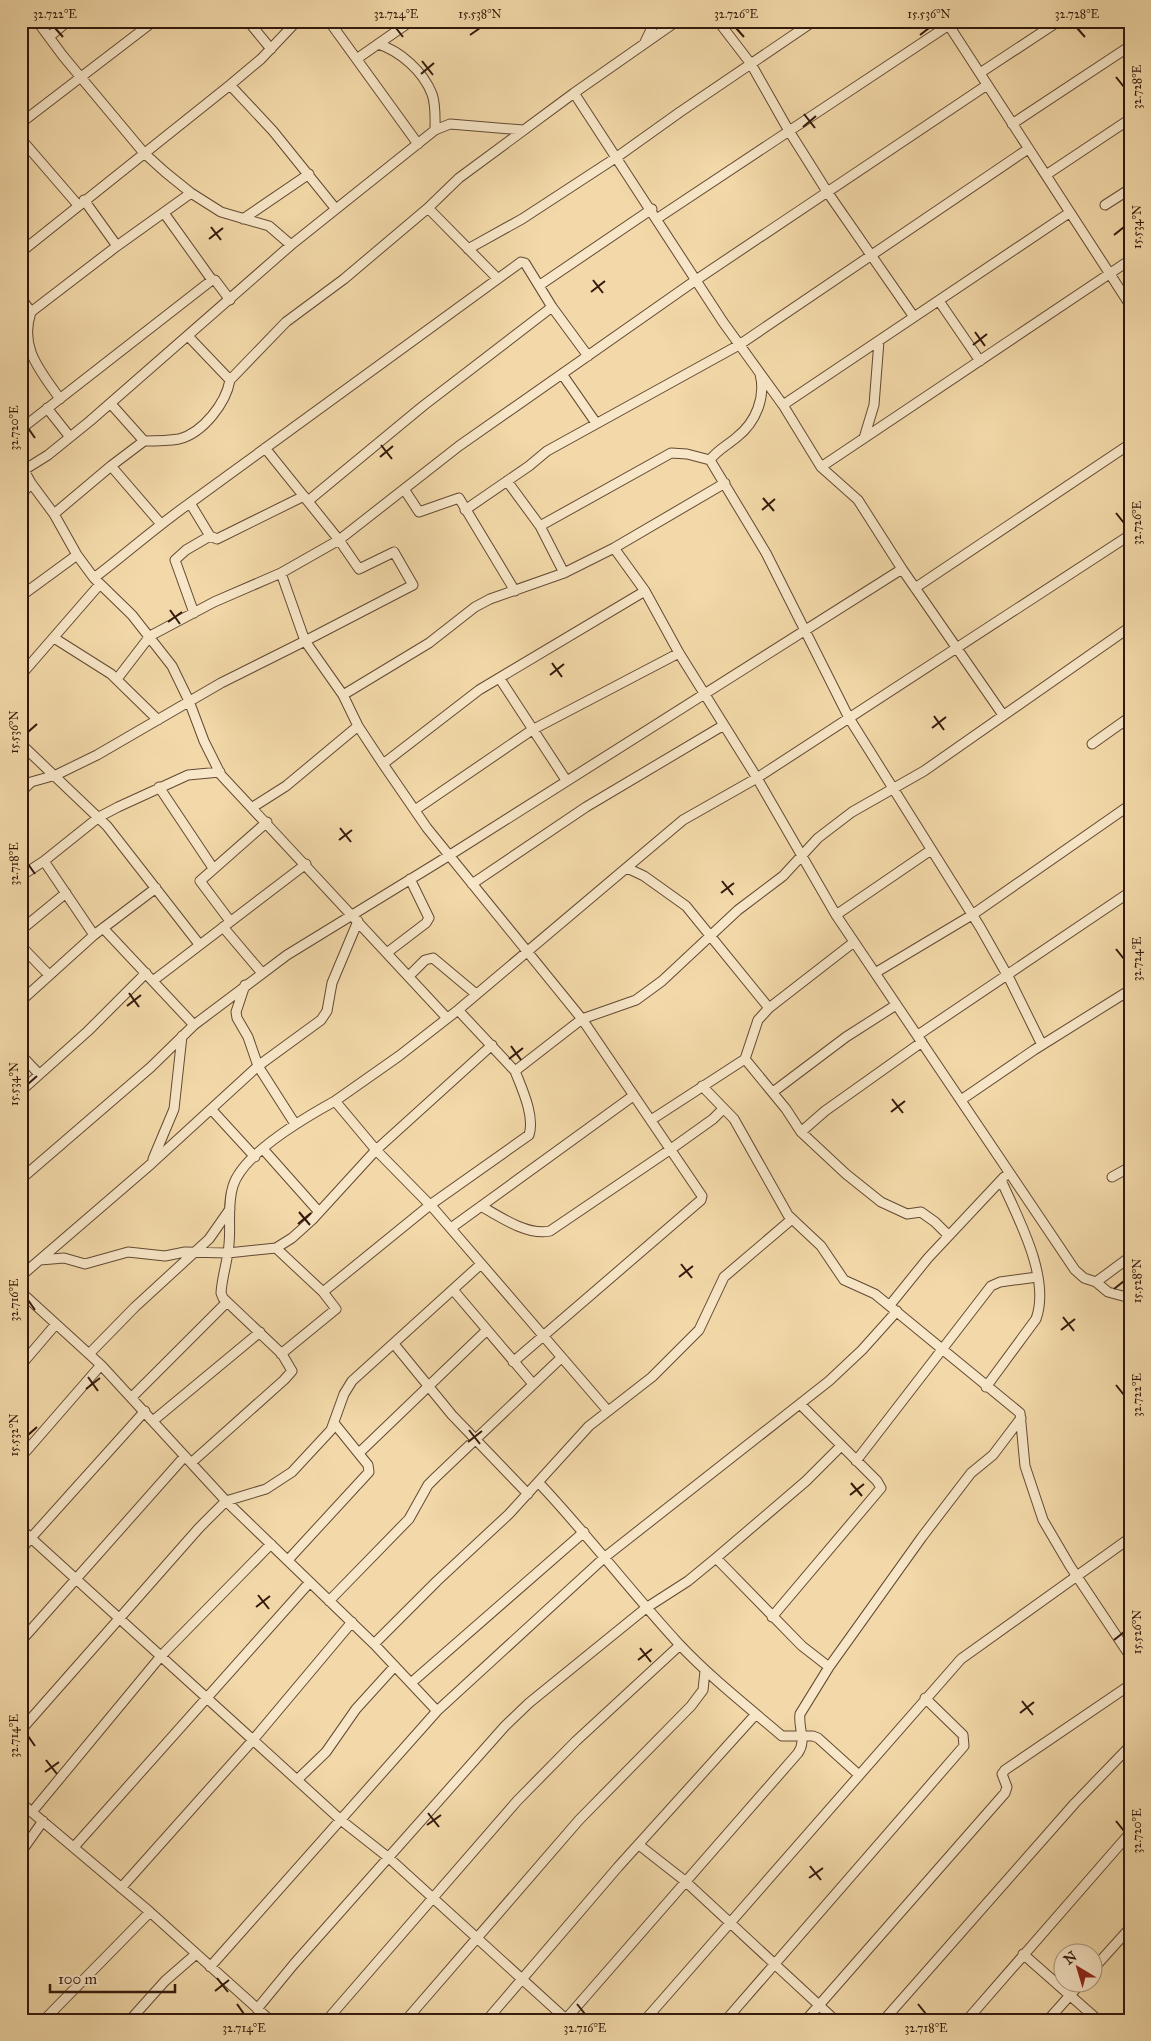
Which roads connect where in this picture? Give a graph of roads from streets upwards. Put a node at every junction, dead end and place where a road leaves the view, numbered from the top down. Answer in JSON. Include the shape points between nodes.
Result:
{"nodes":[{"id":1,"x":37,"y":21,"type":"edge"},
{"id":2,"x":68,"y":21,"type":"edge"},
{"id":3,"x":154,"y":21,"type":"edge"},
{"id":4,"x":248,"y":21,"type":"edge"},
{"id":5,"x":297,"y":21,"type":"edge"},
{"id":6,"x":329,"y":21,"type":"edge"},
{"id":7,"x":411,"y":21,"type":"edge"},
{"id":8,"x":655,"y":21,"type":"edge"},
{"id":9,"x":678,"y":21,"type":"edge"},
{"id":10,"x":718,"y":21,"type":"edge"},
{"id":11,"x":814,"y":21,"type":"edge"},
{"id":12,"x":1059,"y":21,"type":"edge"},
{"id":13,"x":950,"y":23,"type":"edge"},
{"id":14,"x":49,"y":37,"type":"junction"},
{"id":15,"x":378,"y":44,"type":"junction"},
{"id":16,"x":643,"y":45,"type":"junction"},
{"id":17,"x":1130,"y":46,"type":"edge"},
{"id":18,"x":271,"y":49,"type":"junction"},
{"id":19,"x":358,"y":58,"type":"junction"},
{"id":20,"x":751,"y":64,"type":"junction"},
{"id":21,"x":980,"y":73,"type":"junction"},
{"id":22,"x":80,"y":77,"type":"junction"},
{"id":23,"x":230,"y":85,"type":"junction"},
{"id":24,"x":987,"y":85,"type":"junction"},
{"id":25,"x":574,"y":93,"type":"junction"},
{"id":26,"x":1130,"y":119,"type":"edge"},
{"id":27,"x":21,"y":123,"type":"edge"},
{"id":28,"x":1012,"y":124,"type":"junction"},
{"id":29,"x":435,"y":130,"type":"junction"},
{"id":30,"x":524,"y":130,"type":"junction"},
{"id":31,"x":789,"y":131,"type":"junction"},
{"id":32,"x":21,"y":139,"type":"edge"},
{"id":33,"x":418,"y":144,"type":"junction"},
{"id":34,"x":1028,"y":149,"type":"junction"},
{"id":35,"x":144,"y":153,"type":"junction"},
{"id":36,"x":617,"y":157,"type":"junction"},
{"id":37,"x":309,"y":174,"type":"junction"},
{"id":38,"x":1046,"y":175,"type":"junction"},
{"id":39,"x":1130,"y":189,"type":"edge"},
{"id":40,"x":828,"y":193,"type":"junction"},
{"id":41,"x":191,"y":194,"type":"junction"},
{"id":42,"x":81,"y":203,"type":"junction"},
{"id":43,"x":1105,"y":205,"type":"dead end"},
{"id":44,"x":335,"y":208,"type":"junction"},
{"id":45,"x":428,"y":208,"type":"junction"},
{"id":46,"x":652,"y":209,"type":"junction"},
{"id":47,"x":164,"y":213,"type":"junction"},
{"id":48,"x":1069,"y":213,"type":"junction"},
{"id":49,"x":658,"y":218,"type":"junction"},
{"id":50,"x":243,"y":219,"type":"junction"},
{"id":51,"x":291,"y":244,"type":"junction"},
{"id":52,"x":117,"y":246,"type":"junction"},
{"id":53,"x":468,"y":248,"type":"junction"},
{"id":54,"x":21,"y":252,"type":"edge"},
{"id":55,"x":871,"y":254,"type":"junction"},
{"id":56,"x":1130,"y":260,"type":"edge"},
{"id":57,"x":1109,"y":274,"type":"junction"},
{"id":58,"x":497,"y":278,"type":"junction"},
{"id":59,"x":212,"y":280,"type":"junction"},
{"id":60,"x":696,"y":280,"type":"junction"},
{"id":61,"x":540,"y":285,"type":"junction"},
{"id":62,"x":21,"y":298,"type":"edge"},
{"id":63,"x":230,"y":300,"type":"junction"},
{"id":64,"x":939,"y":300,"type":"junction"},
{"id":65,"x":1130,"y":305,"type":"edge"},
{"id":66,"x":552,"y":307,"type":"junction"},
{"id":67,"x":31,"y":312,"type":"junction"},
{"id":68,"x":914,"y":317,"type":"junction"},
{"id":69,"x":188,"y":336,"type":"junction"},
{"id":70,"x":878,"y":341,"type":"junction"},
{"id":71,"x":739,"y":345,"type":"junction"},
{"id":72,"x":588,"y":356,"type":"junction"},
{"id":73,"x":980,"y":362,"type":"junction"},
{"id":74,"x":562,"y":374,"type":"junction"},
{"id":75,"x":760,"y":374,"type":"junction"},
{"id":76,"x":230,"y":380,"type":"junction"},
{"id":77,"x":60,"y":398,"type":"junction"},
{"id":78,"x":110,"y":404,"type":"junction"},
{"id":79,"x":783,"y":404,"type":"junction"},
{"id":80,"x":47,"y":408,"type":"junction"},
{"id":81,"x":596,"y":423,"type":"junction"},
{"id":82,"x":21,"y":429,"type":"edge"},
{"id":83,"x":70,"y":437,"type":"junction"},
{"id":84,"x":864,"y":438,"type":"junction"},
{"id":85,"x":144,"y":441,"type":"junction"},
{"id":86,"x":1130,"y":444,"type":"edge"},
{"id":87,"x":265,"y":448,"type":"junction"},
{"id":88,"x":710,"y":460,"type":"junction"},
{"id":89,"x":111,"y":466,"type":"junction"},
{"id":90,"x":22,"y":468,"type":"edge"},
{"id":91,"x":820,"y":468,"type":"junction"},
{"id":92,"x":507,"y":481,"type":"junction"},
{"id":93,"x":30,"y":483,"type":"junction"},
{"id":94,"x":725,"y":483,"type":"junction"},
{"id":95,"x":404,"y":489,"type":"junction"},
{"id":96,"x":21,"y":495,"type":"edge"},
{"id":97,"x":306,"y":498,"type":"junction"},
{"id":98,"x":190,"y":503,"type":"junction"},
{"id":99,"x":465,"y":510,"type":"junction"},
{"id":100,"x":54,"y":514,"type":"junction"},
{"id":101,"x":161,"y":524,"type":"junction"},
{"id":102,"x":540,"y":526,"type":"junction"},
{"id":103,"x":1130,"y":535,"type":"edge"},
{"id":104,"x":210,"y":536,"type":"junction"},
{"id":105,"x":338,"y":540,"type":"junction"},
{"id":106,"x":614,"y":548,"type":"junction"},
{"id":107,"x":77,"y":555,"type":"junction"},
{"id":108,"x":902,"y":569,"type":"junction"},
{"id":109,"x":281,"y":573,"type":"junction"},
{"id":110,"x":564,"y":573,"type":"junction"},
{"id":111,"x":97,"y":581,"type":"junction"},
{"id":112,"x":915,"y":588,"type":"junction"},
{"id":113,"x":515,"y":591,"type":"junction"},
{"id":114,"x":645,"y":591,"type":"junction"},
{"id":115,"x":21,"y":596,"type":"edge"},
{"id":116,"x":194,"y":613,"type":"junction"},
{"id":117,"x":1130,"y":628,"type":"edge"},
{"id":118,"x":805,"y":632,"type":"junction"},
{"id":119,"x":150,"y":636,"type":"junction"},
{"id":120,"x":54,"y":638,"type":"junction"},
{"id":121,"x":305,"y":641,"type":"junction"},
{"id":122,"x":957,"y":647,"type":"junction"},
{"id":123,"x":678,"y":653,"type":"junction"},
{"id":124,"x":21,"y":675,"type":"edge"},
{"id":125,"x":117,"y":679,"type":"junction"},
{"id":126,"x":500,"y":679,"type":"junction"},
{"id":127,"x":705,"y":693,"type":"junction"},
{"id":128,"x":343,"y":696,"type":"junction"},
{"id":129,"x":190,"y":701,"type":"junction"},
{"id":130,"x":1004,"y":715,"type":"junction"},
{"id":131,"x":1130,"y":717,"type":"edge"},
{"id":132,"x":848,"y":718,"type":"junction"},
{"id":133,"x":158,"y":720,"type":"junction"},
{"id":134,"x":724,"y":725,"type":"junction"},
{"id":135,"x":358,"y":726,"type":"junction"},
{"id":136,"x":532,"y":730,"type":"junction"},
{"id":137,"x":21,"y":744,"type":"edge"},
{"id":138,"x":1092,"y":744,"type":"dead end"},
{"id":139,"x":383,"y":764,"type":"junction"},
{"id":140,"x":220,"y":772,"type":"junction"},
{"id":141,"x":56,"y":775,"type":"junction"},
{"id":142,"x":756,"y":778,"type":"junction"},
{"id":143,"x":566,"y":780,"type":"junction"},
{"id":144,"x":159,"y":786,"type":"junction"},
{"id":145,"x":893,"y":788,"type":"junction"},
{"id":146,"x":21,"y":792,"type":"edge"},
{"id":147,"x":1130,"y":805,"type":"edge"},
{"id":148,"x":253,"y":807,"type":"junction"},
{"id":149,"x":414,"y":810,"type":"junction"},
{"id":150,"x":99,"y":818,"type":"junction"},
{"id":151,"x":267,"y":822,"type":"junction"},
{"id":152,"x":931,"y":850,"type":"junction"},
{"id":153,"x":450,"y":855,"type":"junction"},
{"id":154,"x":800,"y":856,"type":"junction"},
{"id":155,"x":44,"y":862,"type":"junction"},
{"id":156,"x":306,"y":864,"type":"junction"},
{"id":157,"x":214,"y":868,"type":"junction"},
{"id":158,"x":627,"y":868,"type":"junction"},
{"id":159,"x":21,"y":876,"type":"edge"},
{"id":160,"x":410,"y":879,"type":"junction"},
{"id":161,"x":472,"y":884,"type":"junction"},
{"id":162,"x":156,"y":888,"type":"junction"},
{"id":163,"x":1130,"y":892,"type":"edge"},
{"id":164,"x":66,"y":893,"type":"junction"},
{"id":165,"x":836,"y":915,"type":"junction"},
{"id":166,"x":972,"y":915,"type":"junction"},
{"id":167,"x":355,"y":917,"type":"junction"},
{"id":168,"x":227,"y":924,"type":"junction"},
{"id":169,"x":103,"y":928,"type":"junction"},
{"id":170,"x":21,"y":930,"type":"edge"},
{"id":171,"x":94,"y":935,"type":"junction"},
{"id":172,"x":711,"y":935,"type":"junction"},
{"id":173,"x":854,"y":942,"type":"junction"},
{"id":174,"x":199,"y":944,"type":"junction"},
{"id":175,"x":21,"y":946,"type":"edge"},
{"id":176,"x":388,"y":952,"type":"junction"},
{"id":177,"x":527,"y":954,"type":"junction"},
{"id":178,"x":146,"y":973,"type":"junction"},
{"id":179,"x":262,"y":973,"type":"junction"},
{"id":180,"x":875,"y":973,"type":"junction"},
{"id":181,"x":1007,"y":975,"type":"junction"},
{"id":182,"x":49,"y":976,"type":"junction"},
{"id":183,"x":409,"y":976,"type":"junction"},
{"id":184,"x":154,"y":980,"type":"junction"},
{"id":185,"x":245,"y":985,"type":"junction"},
{"id":186,"x":1130,"y":990,"type":"edge"},
{"id":187,"x":476,"y":994,"type":"junction"},
{"id":188,"x":21,"y":1001,"type":"edge"},
{"id":189,"x":896,"y":1005,"type":"junction"},
{"id":190,"x":769,"y":1008,"type":"junction"},
{"id":191,"x":458,"y":1010,"type":"junction"},
{"id":192,"x":447,"y":1018,"type":"junction"},
{"id":193,"x":582,"y":1019,"type":"junction"},
{"id":194,"x":194,"y":1025,"type":"junction"},
{"id":195,"x":182,"y":1036,"type":"junction"},
{"id":196,"x":920,"y":1038,"type":"junction"},
{"id":197,"x":492,"y":1045,"type":"junction"},
{"id":198,"x":1042,"y":1045,"type":"junction"},
{"id":199,"x":21,"y":1055,"type":"edge"},
{"id":200,"x":745,"y":1059,"type":"junction"},
{"id":201,"x":258,"y":1066,"type":"junction"},
{"id":202,"x":515,"y":1071,"type":"junction"},
{"id":203,"x":39,"y":1074,"type":"junction"},
{"id":204,"x":702,"y":1086,"type":"junction"},
{"id":205,"x":21,"y":1091,"type":"edge"},
{"id":206,"x":773,"y":1092,"type":"junction"},
{"id":207,"x":633,"y":1096,"type":"junction"},
{"id":208,"x":961,"y":1100,"type":"junction"},
{"id":209,"x":335,"y":1101,"type":"junction"},
{"id":210,"x":211,"y":1109,"type":"junction"},
{"id":211,"x":723,"y":1109,"type":"junction"},
{"id":212,"x":651,"y":1120,"type":"junction"},
{"id":213,"x":296,"y":1124,"type":"junction"},
{"id":214,"x":801,"y":1132,"type":"junction"},
{"id":215,"x":264,"y":1149,"type":"junction"},
{"id":216,"x":376,"y":1150,"type":"junction"},
{"id":217,"x":671,"y":1150,"type":"junction"},
{"id":218,"x":255,"y":1157,"type":"junction"},
{"id":219,"x":151,"y":1164,"type":"junction"},
{"id":220,"x":1130,"y":1168,"type":"edge"},
{"id":221,"x":1010,"y":1171,"type":"junction"},
{"id":222,"x":1112,"y":1177,"type":"dead end"},
{"id":223,"x":21,"y":1179,"type":"edge"},
{"id":224,"x":1001,"y":1180,"type":"junction"},
{"id":225,"x":430,"y":1205,"type":"junction"},
{"id":226,"x":481,"y":1206,"type":"junction"},
{"id":227,"x":230,"y":1209,"type":"junction"},
{"id":228,"x":319,"y":1212,"type":"junction"},
{"id":229,"x":792,"y":1219,"type":"junction"},
{"id":230,"x":450,"y":1228,"type":"junction"},
{"id":231,"x":948,"y":1236,"type":"junction"},
{"id":232,"x":276,"y":1248,"type":"junction"},
{"id":233,"x":193,"y":1253,"type":"junction"},
{"id":234,"x":228,"y":1253,"type":"junction"},
{"id":235,"x":1130,"y":1257,"type":"edge"},
{"id":236,"x":40,"y":1260,"type":"junction"},
{"id":237,"x":481,"y":1264,"type":"junction"},
{"id":238,"x":21,"y":1276,"type":"edge"},
{"id":239,"x":1037,"y":1277,"type":"junction"},
{"id":240,"x":1096,"y":1282,"type":"junction"},
{"id":241,"x":454,"y":1291,"type":"junction"},
{"id":242,"x":21,"y":1292,"type":"edge"},
{"id":243,"x":323,"y":1292,"type":"junction"},
{"id":244,"x":1130,"y":1298,"type":"edge"},
{"id":245,"x":227,"y":1302,"type":"junction"},
{"id":246,"x":890,"y":1305,"type":"junction"},
{"id":247,"x":897,"y":1311,"type":"junction"},
{"id":248,"x":56,"y":1324,"type":"junction"},
{"id":249,"x":487,"y":1330,"type":"junction"},
{"id":250,"x":260,"y":1332,"type":"junction"},
{"id":251,"x":543,"y":1336,"type":"junction"},
{"id":252,"x":394,"y":1344,"type":"junction"},
{"id":253,"x":942,"y":1350,"type":"junction"},
{"id":254,"x":89,"y":1354,"type":"junction"},
{"id":255,"x":281,"y":1354,"type":"junction"},
{"id":256,"x":561,"y":1358,"type":"junction"},
{"id":257,"x":513,"y":1362,"type":"junction"},
{"id":258,"x":21,"y":1365,"type":"edge"},
{"id":259,"x":101,"y":1365,"type":"junction"},
{"id":260,"x":533,"y":1384,"type":"junction"},
{"id":261,"x":428,"y":1386,"type":"junction"},
{"id":262,"x":986,"y":1387,"type":"junction"},
{"id":263,"x":132,"y":1397,"type":"junction"},
{"id":264,"x":800,"y":1404,"type":"junction"},
{"id":265,"x":145,"y":1411,"type":"junction"},
{"id":266,"x":608,"y":1411,"type":"junction"},
{"id":267,"x":1021,"y":1418,"type":"junction"},
{"id":268,"x":154,"y":1420,"type":"junction"},
{"id":269,"x":334,"y":1423,"type":"junction"},
{"id":270,"x":475,"y":1438,"type":"junction"},
{"id":271,"x":841,"y":1446,"type":"junction"},
{"id":272,"x":359,"y":1453,"type":"junction"},
{"id":273,"x":21,"y":1457,"type":"edge"},
{"id":274,"x":188,"y":1459,"type":"junction"},
{"id":275,"x":856,"y":1461,"type":"junction"},
{"id":276,"x":539,"y":1483,"type":"junction"},
{"id":277,"x":528,"y":1494,"type":"junction"},
{"id":278,"x":226,"y":1501,"type":"junction"},
{"id":279,"x":21,"y":1529,"type":"edge"},
{"id":280,"x":584,"y":1532,"type":"junction"},
{"id":281,"x":32,"y":1538,"type":"junction"},
{"id":282,"x":1130,"y":1538,"type":"edge"},
{"id":283,"x":270,"y":1544,"type":"junction"},
{"id":284,"x":21,"y":1549,"type":"edge"},
{"id":285,"x":605,"y":1557,"type":"junction"},
{"id":286,"x":716,"y":1558,"type":"junction"},
{"id":287,"x":288,"y":1560,"type":"junction"},
{"id":288,"x":1078,"y":1576,"type":"junction"},
{"id":289,"x":76,"y":1578,"type":"junction"},
{"id":290,"x":310,"y":1582,"type":"junction"},
{"id":291,"x":330,"y":1601,"type":"junction"},
{"id":292,"x":646,"y":1608,"type":"junction"},
{"id":293,"x":772,"y":1616,"type":"junction"},
{"id":294,"x":120,"y":1619,"type":"junction"},
{"id":295,"x":352,"y":1622,"type":"junction"},
{"id":296,"x":21,"y":1641,"type":"edge"},
{"id":297,"x":374,"y":1644,"type":"junction"},
{"id":298,"x":680,"y":1645,"type":"junction"},
{"id":299,"x":161,"y":1656,"type":"junction"},
{"id":300,"x":1130,"y":1656,"type":"edge"},
{"id":301,"x":394,"y":1666,"type":"junction"},
{"id":302,"x":829,"y":1667,"type":"junction"},
{"id":303,"x":704,"y":1671,"type":"junction"},
{"id":304,"x":411,"y":1684,"type":"junction"},
{"id":305,"x":1130,"y":1685,"type":"edge"},
{"id":306,"x":207,"y":1698,"type":"junction"},
{"id":307,"x":926,"y":1698,"type":"junction"},
{"id":308,"x":437,"y":1711,"type":"junction"},
{"id":309,"x":756,"y":1714,"type":"junction"},
{"id":310,"x":21,"y":1730,"type":"edge"},
{"id":311,"x":803,"y":1736,"type":"junction"},
{"id":312,"x":253,"y":1740,"type":"junction"},
{"id":313,"x":1130,"y":1746,"type":"edge"},
{"id":314,"x":859,"y":1775,"type":"junction"},
{"id":315,"x":297,"y":1780,"type":"junction"},
{"id":316,"x":21,"y":1803,"type":"edge"},
{"id":317,"x":32,"y":1812,"type":"junction"},
{"id":318,"x":43,"y":1821,"type":"junction"},
{"id":319,"x":342,"y":1821,"type":"junction"},
{"id":320,"x":1130,"y":1833,"type":"edge"},
{"id":321,"x":639,"y":1845,"type":"junction"},
{"id":322,"x":74,"y":1847,"type":"junction"},
{"id":323,"x":21,"y":1852,"type":"edge"},
{"id":324,"x":389,"y":1858,"type":"junction"},
{"id":325,"x":684,"y":1881,"type":"junction"},
{"id":326,"x":121,"y":1888,"type":"junction"},
{"id":327,"x":434,"y":1898,"type":"junction"},
{"id":328,"x":150,"y":1912,"type":"junction"},
{"id":329,"x":731,"y":1924,"type":"junction"},
{"id":330,"x":1130,"y":1928,"type":"edge"},
{"id":331,"x":478,"y":1938,"type":"junction"},
{"id":332,"x":196,"y":1954,"type":"junction"},
{"id":333,"x":1023,"y":1954,"type":"junction"},
{"id":334,"x":1104,"y":1957,"type":"edge"},
{"id":335,"x":775,"y":1965,"type":"junction"},
{"id":336,"x":210,"y":1967,"type":"junction"},
{"id":337,"x":522,"y":1979,"type":"junction"},
{"id":338,"x":1069,"y":1995,"type":"junction"},
{"id":339,"x":819,"y":2005,"type":"junction"},
{"id":340,"x":257,"y":2009,"type":"junction"},
{"id":341,"x":1130,"y":2017,"type":"edge"},
{"id":342,"x":44,"y":2020,"type":"edge"},
{"id":343,"x":130,"y":2020,"type":"edge"},
{"id":344,"x":270,"y":2020,"type":"edge"},
{"id":345,"x":327,"y":2020,"type":"edge"},
{"id":346,"x":406,"y":2020,"type":"edge"},
{"id":347,"x":487,"y":2020,"type":"edge"},
{"id":348,"x":566,"y":2020,"type":"edge"},
{"id":349,"x":645,"y":2020,"type":"edge"},
{"id":350,"x":726,"y":2020,"type":"edge"},
{"id":351,"x":806,"y":2020,"type":"edge"},
{"id":352,"x":835,"y":2020,"type":"edge"},
{"id":353,"x":884,"y":2020,"type":"edge"},
{"id":354,"x":967,"y":2020,"type":"edge"},
{"id":355,"x":1048,"y":2020,"type":"edge"},
{"id":356,"x":1098,"y":2020,"type":"edge"},
{"id":357,"x":1127,"y":2020,"type":"edge"}],
"edges":[{"from":1,"to":14,"type":"street"},
{"from":2,"to":14,"type":"street"},
{"from":3,"to":22,"type":"street"},
{"from":4,"to":18,"type":"street"},
{"from":5,"to":18,"type":"street"},
{"from":6,"to":19,"type":"street"},
{"from":7,"to":15,"type":"street"},
{"from":8,"to":16,"type":"street"},
{"from":9,"to":16,"type":"street"},
{"from":10,"to":20,"type":"street"},
{"from":11,"to":20,"type":"street"},
{"from":12,"to":21,"type":"street"},
{"from":13,"to":21,"type":"street"},
{"from":13,"to":31,"type":"street"},
{"from":14,"to":22,"type":"street"},
{"from":15,"to":19,"type":"street"},
{"from":15,"to":29,"type":"street","via":[[394,49],[407,60],[432,94]]},
{"from":16,"to":25,"type":"street"},
{"from":17,"to":28,"type":"street"},
{"from":18,"to":23,"type":"street"},
{"from":19,"to":33,"type":"street"},
{"from":20,"to":31,"type":"street"},
{"from":20,"to":36,"type":"street"},
{"from":21,"to":24,"type":"street"},
{"from":22,"to":27,"type":"street"},
{"from":22,"to":35,"type":"street"},
{"from":23,"to":35,"type":"street"},
{"from":23,"to":37,"type":"street"},
{"from":24,"to":28,"type":"street"},
{"from":24,"to":40,"type":"street"},
{"from":25,"to":30,"type":"street"},
{"from":25,"to":36,"type":"street"},
{"from":26,"to":38,"type":"street"},
{"from":28,"to":34,"type":"street"},
{"from":29,"to":30,"type":"street","via":[[450,124]]},
{"from":29,"to":33,"type":"street"},
{"from":30,"to":45,"type":"street","via":[[459,178]]},
{"from":31,"to":40,"type":"street"},
{"from":31,"to":49,"type":"street"},
{"from":32,"to":42,"type":"street"},
{"from":33,"to":44,"type":"street"},
{"from":34,"to":38,"type":"street"},
{"from":34,"to":55,"type":"street"},
{"from":35,"to":41,"type":"street"},
{"from":35,"to":42,"type":"street"},
{"from":36,"to":46,"type":"street"},
{"from":36,"to":53,"type":"street","via":[[522,219]]},
{"from":37,"to":44,"type":"street"},
{"from":37,"to":50,"type":"street"},
{"from":38,"to":48,"type":"street"},
{"from":39,"to":43,"type":"street"},
{"from":40,"to":55,"type":"street"},
{"from":40,"to":60,"type":"street"},
{"from":41,"to":47,"type":"street"},
{"from":41,"to":50,"type":"street","via":[[221,212]]},
{"from":42,"to":52,"type":"street"},
{"from":42,"to":54,"type":"street"},
{"from":44,"to":51,"type":"street"},
{"from":45,"to":53,"type":"street"},
{"from":45,"to":76,"type":"street","via":[[286,322]]},
{"from":46,"to":49,"type":"street"},
{"from":46,"to":61,"type":"street"},
{"from":47,"to":52,"type":"street"},
{"from":47,"to":59,"type":"street"},
{"from":48,"to":57,"type":"street"},
{"from":48,"to":64,"type":"street"},
{"from":49,"to":60,"type":"street"},
{"from":50,"to":51,"type":"street","via":[[269,226]]},
{"from":51,"to":63,"type":"street"},
{"from":52,"to":67,"type":"street"},
{"from":53,"to":58,"type":"street"},
{"from":55,"to":68,"type":"street"},
{"from":55,"to":71,"type":"street"},
{"from":56,"to":57,"type":"street"},
{"from":57,"to":65,"type":"street"},
{"from":57,"to":73,"type":"street"},
{"from":58,"to":61,"type":"street","via":[[523,262]]},
{"from":58,"to":87,"type":"street"},
{"from":59,"to":63,"type":"street"},
{"from":59,"to":77,"type":"street"},
{"from":60,"to":71,"type":"street"},
{"from":60,"to":72,"type":"street"},
{"from":61,"to":66,"type":"street"},
{"from":62,"to":67,"type":"street"},
{"from":63,"to":69,"type":"street"},
{"from":64,"to":68,"type":"street"},
{"from":64,"to":73,"type":"street"},
{"from":66,"to":72,"type":"street"},
{"from":66,"to":97,"type":"street"},
{"from":67,"to":77,"type":"street","via":[[27,344]]},
{"from":68,"to":70,"type":"street"},
{"from":69,"to":76,"type":"street"},
{"from":69,"to":78,"type":"street"},
{"from":70,"to":79,"type":"street"},
{"from":70,"to":84,"type":"street","via":[[874,405]]},
{"from":71,"to":75,"type":"street"},
{"from":71,"to":81,"type":"street"},
{"from":72,"to":74,"type":"street"},
{"from":73,"to":84,"type":"street"},
{"from":74,"to":81,"type":"street"},
{"from":74,"to":95,"type":"street"},
{"from":75,"to":79,"type":"street"},
{"from":75,"to":88,"type":"street","via":[[763,386],[761,399],[752,423]]},
{"from":76,"to":85,"type":"street","via":[[228,391],[216,410],[200,427],[181,438]]},
{"from":77,"to":80,"type":"street"},
{"from":78,"to":83,"type":"street"},
{"from":78,"to":85,"type":"street"},
{"from":79,"to":91,"type":"street"},
{"from":80,"to":82,"type":"street"},
{"from":80,"to":83,"type":"street"},
{"from":81,"to":92,"type":"street","via":[[538,457]]},
{"from":83,"to":90,"type":"street","via":[[48,455]]},
{"from":84,"to":91,"type":"street"},
{"from":85,"to":89,"type":"street"},
{"from":86,"to":112,"type":"street"},
{"from":87,"to":97,"type":"street"},
{"from":87,"to":98,"type":"street"},
{"from":88,"to":94,"type":"street"},
{"from":88,"to":102,"type":"street","via":[[670,453]]},
{"from":89,"to":100,"type":"street"},
{"from":89,"to":101,"type":"street"},
{"from":90,"to":93,"type":"street"},
{"from":91,"to":108,"type":"street","via":[[858,500]]},
{"from":92,"to":99,"type":"street"},
{"from":92,"to":102,"type":"street"},
{"from":93,"to":96,"type":"street"},
{"from":93,"to":100,"type":"street"},
{"from":94,"to":106,"type":"street"},
{"from":94,"to":118,"type":"street","via":[[766,553]]},
{"from":95,"to":99,"type":"street","via":[[418,511],[457,498]]},
{"from":95,"to":105,"type":"street"},
{"from":97,"to":104,"type":"street","via":[[217,539]]},
{"from":97,"to":105,"type":"street"},
{"from":98,"to":101,"type":"street"},
{"from":98,"to":104,"type":"street"},
{"from":99,"to":113,"type":"street"},
{"from":100,"to":107,"type":"street"},
{"from":101,"to":111,"type":"street"},
{"from":102,"to":110,"type":"street"},
{"from":103,"to":122,"type":"street"},
{"from":104,"to":116,"type":"street","via":[[176,560]]},
{"from":105,"to":109,"type":"street"},
{"from":105,"to":121,"type":"street","via":[[359,569],[394,552],[413,585]]},
{"from":106,"to":110,"type":"street"},
{"from":106,"to":114,"type":"street"},
{"from":107,"to":111,"type":"street"},
{"from":107,"to":115,"type":"street"},
{"from":108,"to":112,"type":"street"},
{"from":108,"to":118,"type":"street"},
{"from":109,"to":116,"type":"street"},
{"from":109,"to":121,"type":"street"},
{"from":110,"to":113,"type":"street"},
{"from":111,"to":119,"type":"street"},
{"from":111,"to":120,"type":"street"},
{"from":112,"to":122,"type":"street"},
{"from":113,"to":128,"type":"street","via":[[475,607],[423,647]]},
{"from":114,"to":123,"type":"street"},
{"from":114,"to":126,"type":"street"},
{"from":116,"to":119,"type":"street"},
{"from":117,"to":130,"type":"street"},
{"from":118,"to":127,"type":"street"},
{"from":118,"to":132,"type":"street"},
{"from":119,"to":125,"type":"street"},
{"from":119,"to":129,"type":"street","via":[[172,666]]},
{"from":120,"to":124,"type":"street"},
{"from":120,"to":125,"type":"street"},
{"from":121,"to":128,"type":"street"},
{"from":121,"to":129,"type":"street"},
{"from":122,"to":130,"type":"street"},
{"from":122,"to":132,"type":"street"},
{"from":123,"to":127,"type":"street"},
{"from":123,"to":136,"type":"street"},
{"from":125,"to":133,"type":"street"},
{"from":126,"to":136,"type":"street"},
{"from":126,"to":139,"type":"street","via":[[462,702]]},
{"from":127,"to":134,"type":"street"},
{"from":127,"to":143,"type":"street"},
{"from":128,"to":135,"type":"street"},
{"from":129,"to":133,"type":"street"},
{"from":129,"to":140,"type":"street","via":[[204,741]]},
{"from":130,"to":145,"type":"street","via":[[924,771]]},
{"from":131,"to":138,"type":"street"},
{"from":132,"to":142,"type":"street"},
{"from":132,"to":145,"type":"street"},
{"from":133,"to":141,"type":"street"},
{"from":134,"to":142,"type":"street"},
{"from":134,"to":161,"type":"street","via":[[586,807]]},
{"from":135,"to":139,"type":"street"},
{"from":135,"to":148,"type":"street","via":[[286,786]]},
{"from":136,"to":143,"type":"street"},
{"from":136,"to":149,"type":"street"},
{"from":137,"to":141,"type":"street"},
{"from":139,"to":149,"type":"street"},
{"from":140,"to":144,"type":"street","via":[[188,775]]},
{"from":140,"to":148,"type":"street"},
{"from":141,"to":146,"type":"street","via":[[31,782]]},
{"from":141,"to":150,"type":"street"},
{"from":142,"to":154,"type":"street"},
{"from":142,"to":158,"type":"street","via":[[683,820]]},
{"from":143,"to":153,"type":"street"},
{"from":144,"to":150,"type":"street"},
{"from":144,"to":157,"type":"street"},
{"from":145,"to":152,"type":"street"},
{"from":145,"to":154,"type":"street","via":[[852,812]]},
{"from":147,"to":166,"type":"street"},
{"from":148,"to":151,"type":"street"},
{"from":149,"to":153,"type":"street"},
{"from":150,"to":155,"type":"street"},
{"from":150,"to":162,"type":"street"},
{"from":151,"to":156,"type":"street"},
{"from":151,"to":157,"type":"street"},
{"from":152,"to":165,"type":"street"},
{"from":152,"to":166,"type":"street"},
{"from":153,"to":160,"type":"street"},
{"from":153,"to":161,"type":"street"},
{"from":154,"to":165,"type":"street"},
{"from":154,"to":172,"type":"street","via":[[783,876]]},
{"from":155,"to":159,"type":"street"},
{"from":155,"to":164,"type":"street"},
{"from":156,"to":167,"type":"street"},
{"from":156,"to":168,"type":"street"},
{"from":157,"to":168,"type":"street","via":[[200,882]]},
{"from":158,"to":172,"type":"street","via":[[686,906]]},
{"from":158,"to":177,"type":"street"},
{"from":160,"to":167,"type":"street"},
{"from":160,"to":176,"type":"street","via":[[429,918]]},
{"from":161,"to":177,"type":"street"},
{"from":162,"to":169,"type":"street"},
{"from":162,"to":174,"type":"street"},
{"from":163,"to":181,"type":"street"},
{"from":164,"to":170,"type":"street"},
{"from":164,"to":171,"type":"street"},
{"from":165,"to":173,"type":"street"},
{"from":166,"to":180,"type":"street"},
{"from":166,"to":181,"type":"street"},
{"from":167,"to":176,"type":"street"},
{"from":167,"to":179,"type":"street"},
{"from":167,"to":201,"type":"street","via":[[332,983],[325,1016]]},
{"from":168,"to":174,"type":"street"},
{"from":168,"to":179,"type":"street"},
{"from":169,"to":171,"type":"street"},
{"from":169,"to":178,"type":"street"},
{"from":171,"to":182,"type":"street"},
{"from":172,"to":190,"type":"street"},
{"from":172,"to":193,"type":"street","via":[[662,981],[636,1000]]},
{"from":173,"to":180,"type":"street"},
{"from":173,"to":190,"type":"street"},
{"from":174,"to":184,"type":"street"},
{"from":175,"to":182,"type":"street"},
{"from":176,"to":183,"type":"street"},
{"from":177,"to":187,"type":"street"},
{"from":177,"to":193,"type":"street"},
{"from":178,"to":184,"type":"street"},
{"from":178,"to":203,"type":"street"},
{"from":179,"to":185,"type":"street"},
{"from":180,"to":189,"type":"street"},
{"from":181,"to":196,"type":"street"},
{"from":181,"to":198,"type":"street"},
{"from":182,"to":188,"type":"street"},
{"from":183,"to":187,"type":"street","via":[[425,960],[433,958]]},
{"from":183,"to":192,"type":"street"},
{"from":184,"to":194,"type":"street"},
{"from":185,"to":194,"type":"street"},
{"from":185,"to":201,"type":"street","via":[[236,1015]]},
{"from":186,"to":198,"type":"street"},
{"from":187,"to":191,"type":"street"},
{"from":189,"to":196,"type":"street"},
{"from":189,"to":206,"type":"street","via":[[846,1037]]},
{"from":190,"to":200,"type":"street","via":[[758,1020]]},
{"from":191,"to":192,"type":"street"},
{"from":191,"to":197,"type":"street"},
{"from":192,"to":209,"type":"street"},
{"from":193,"to":202,"type":"street"},
{"from":193,"to":207,"type":"street"},
{"from":194,"to":195,"type":"street"},
{"from":195,"to":219,"type":"street","via":[[174,1109]]},
{"from":195,"to":223,"type":"street","via":[[151,1068]]},
{"from":196,"to":208,"type":"street"},
{"from":196,"to":214,"type":"street"},
{"from":197,"to":202,"type":"street"},
{"from":197,"to":216,"type":"street"},
{"from":198,"to":208,"type":"street"},
{"from":199,"to":203,"type":"street"},
{"from":200,"to":204,"type":"street"},
{"from":200,"to":206,"type":"street"},
{"from":201,"to":210,"type":"street"},
{"from":201,"to":213,"type":"street"},
{"from":202,"to":225,"type":"street","via":[[529,1116],[529,1135]]},
{"from":203,"to":205,"type":"street"},
{"from":204,"to":211,"type":"street"},
{"from":204,"to":212,"type":"street"},
{"from":206,"to":214,"type":"street"},
{"from":207,"to":212,"type":"street"},
{"from":207,"to":226,"type":"street"},
{"from":208,"to":221,"type":"street"},
{"from":209,"to":213,"type":"street"},
{"from":209,"to":216,"type":"street"},
{"from":210,"to":218,"type":"street"},
{"from":210,"to":219,"type":"street"},
{"from":211,"to":217,"type":"street"},
{"from":211,"to":229,"type":"street","via":[[734,1119],[780,1204]]},
{"from":212,"to":217,"type":"street"},
{"from":213,"to":215,"type":"street"},
{"from":214,"to":231,"type":"street","via":[[881,1202],[907,1214],[921,1212]]},
{"from":215,"to":218,"type":"street"},
{"from":215,"to":228,"type":"street"},
{"from":216,"to":225,"type":"street"},
{"from":216,"to":228,"type":"street"},
{"from":217,"to":226,"type":"street","via":[[550,1231],[536,1232]]},
{"from":217,"to":251,"type":"street","via":[[701,1192],[701,1200]]},
{"from":218,"to":227,"type":"street","via":[[237,1176]]},
{"from":219,"to":236,"type":"street"},
{"from":220,"to":222,"type":"street"},
{"from":221,"to":224,"type":"street"},
{"from":221,"to":240,"type":"street","via":[[1075,1270]]},
{"from":224,"to":231,"type":"street"},
{"from":224,"to":239,"type":"street","via":[[1033,1256]]},
{"from":225,"to":230,"type":"street"},
{"from":225,"to":243,"type":"street"},
{"from":226,"to":230,"type":"street"},
{"from":227,"to":233,"type":"street","via":[[220,1226]]},
{"from":227,"to":234,"type":"street"},
{"from":228,"to":232,"type":"street","via":[[292,1238]]},
{"from":229,"to":246,"type":"street","via":[[821,1246],[844,1280],[869,1290]]},
{"from":229,"to":266,"type":"street","via":[[724,1277],[699,1330],[652,1377]]},
{"from":230,"to":237,"type":"street"},
{"from":231,"to":246,"type":"street"},
{"from":232,"to":234,"type":"street"},
{"from":232,"to":243,"type":"street"},
{"from":233,"to":234,"type":"street"},
{"from":233,"to":236,"type":"street","via":[[155,1256],[128,1252],[85,1264],[64,1258]]},
{"from":233,"to":254,"type":"street"},
{"from":234,"to":245,"type":"street","via":[[221,1293]]},
{"from":235,"to":240,"type":"street"},
{"from":236,"to":238,"type":"street"},
{"from":237,"to":241,"type":"street"},
{"from":237,"to":251,"type":"street"},
{"from":239,"to":253,"type":"street","via":[[991,1286]]},
{"from":239,"to":262,"type":"street","via":[[1040,1308],[1036,1319]]},
{"from":240,"to":244,"type":"street","via":[[1108,1292]]},
{"from":241,"to":249,"type":"street"},
{"from":241,"to":252,"type":"street"},
{"from":242,"to":248,"type":"street"},
{"from":243,"to":255,"type":"street","via":[[335,1306],[335,1312]]},
{"from":245,"to":250,"type":"street"},
{"from":245,"to":263,"type":"street"},
{"from":246,"to":247,"type":"street"},
{"from":247,"to":253,"type":"street"},
{"from":247,"to":264,"type":"street","via":[[862,1350]]},
{"from":248,"to":254,"type":"street"},
{"from":248,"to":258,"type":"street"},
{"from":249,"to":257,"type":"street"},
{"from":249,"to":261,"type":"street"},
{"from":250,"to":255,"type":"street"},
{"from":250,"to":268,"type":"street"},
{"from":251,"to":256,"type":"street"},
{"from":251,"to":257,"type":"street"},
{"from":252,"to":261,"type":"street"},
{"from":252,"to":269,"type":"street","via":[[347,1387]]},
{"from":253,"to":262,"type":"street"},
{"from":253,"to":275,"type":"street"},
{"from":254,"to":259,"type":"street"},
{"from":255,"to":274,"type":"street","via":[[291,1367],[290,1374]]},
{"from":256,"to":260,"type":"street"},
{"from":256,"to":266,"type":"street"},
{"from":257,"to":260,"type":"street"},
{"from":259,"to":263,"type":"street"},
{"from":259,"to":273,"type":"street"},
{"from":260,"to":270,"type":"street"},
{"from":261,"to":270,"type":"street"},
{"from":261,"to":272,"type":"street"},
{"from":262,"to":267,"type":"street","via":[[1014,1407]]},
{"from":263,"to":265,"type":"street"},
{"from":264,"to":271,"type":"street"},
{"from":264,"to":285,"type":"street"},
{"from":265,"to":268,"type":"street"},
{"from":265,"to":281,"type":"street"},
{"from":266,"to":276,"type":"street","via":[[580,1435]]},
{"from":267,"to":288,"type":"street","via":[[1026,1466],[1040,1511]]},
{"from":267,"to":302,"type":"street","via":[[993,1455],[970,1473]]},
{"from":268,"to":274,"type":"street"},
{"from":269,"to":272,"type":"street"},
{"from":269,"to":278,"type":"street","via":[[327,1437],[292,1472],[266,1489]]},
{"from":270,"to":277,"type":"street"},
{"from":270,"to":291,"type":"street","via":[[428,1485],[408,1519]]},
{"from":271,"to":275,"type":"street"},
{"from":271,"to":286,"type":"street","via":[[806,1481]]},
{"from":272,"to":287,"type":"street","via":[[370,1468],[368,1476]]},
{"from":274,"to":278,"type":"street"},
{"from":274,"to":289,"type":"street"},
{"from":275,"to":293,"type":"street","via":[[880,1484],[879,1494]]},
{"from":276,"to":277,"type":"street"},
{"from":276,"to":280,"type":"street"},
{"from":277,"to":297,"type":"street"},
{"from":278,"to":283,"type":"street"},
{"from":278,"to":294,"type":"street"},
{"from":279,"to":281,"type":"street"},
{"from":280,"to":285,"type":"street"},
{"from":280,"to":304,"type":"street"},
{"from":281,"to":284,"type":"street"},
{"from":281,"to":289,"type":"street"},
{"from":282,"to":288,"type":"street"},
{"from":283,"to":287,"type":"street"},
{"from":283,"to":299,"type":"street"},
{"from":285,"to":292,"type":"street"},
{"from":285,"to":308,"type":"street"},
{"from":286,"to":292,"type":"street"},
{"from":286,"to":293,"type":"street"},
{"from":287,"to":290,"type":"street"},
{"from":288,"to":300,"type":"street"},
{"from":288,"to":307,"type":"street","via":[[961,1659]]},
{"from":289,"to":294,"type":"street"},
{"from":289,"to":296,"type":"street"},
{"from":290,"to":291,"type":"street"},
{"from":290,"to":306,"type":"street"},
{"from":291,"to":295,"type":"street"},
{"from":292,"to":298,"type":"street"},
{"from":292,"to":324,"type":"street","via":[[505,1726]]},
{"from":293,"to":302,"type":"street"},
{"from":294,"to":299,"type":"street"},
{"from":294,"to":310,"type":"street"},
{"from":295,"to":297,"type":"street"},
{"from":295,"to":312,"type":"street"},
{"from":297,"to":301,"type":"street"},
{"from":298,"to":303,"type":"street"},
{"from":298,"to":327,"type":"street","via":[[576,1741],[518,1801]]},
{"from":299,"to":306,"type":"street"},
{"from":299,"to":317,"type":"street"},
{"from":301,"to":304,"type":"street"},
{"from":301,"to":315,"type":"street","via":[[356,1709],[326,1752]]},
{"from":302,"to":311,"type":"street","via":[[800,1714]]},
{"from":303,"to":309,"type":"street"},
{"from":303,"to":331,"type":"street","via":[[705,1683],[698,1698],[579,1820]]},
{"from":304,"to":308,"type":"street"},
{"from":305,"to":339,"type":"street","via":[[1005,1770],[1002,1774],[1007,1787],[1004,1793]]},
{"from":306,"to":312,"type":"street"},
{"from":306,"to":322,"type":"street"},
{"from":307,"to":314,"type":"street"},
{"from":307,"to":335,"type":"street","via":[[963,1735],[964,1746]]},
{"from":308,"to":319,"type":"street"},
{"from":309,"to":311,"type":"street","via":[[782,1736]]},
{"from":309,"to":321,"type":"street"},
{"from":311,"to":314,"type":"street","via":[[818,1738]]},
{"from":311,"to":325,"type":"street","via":[[803,1746],[798,1753]]},
{"from":312,"to":315,"type":"street"},
{"from":312,"to":326,"type":"street"},
{"from":313,"to":353,"type":"street","via":[[1075,1803]]},
{"from":314,"to":329,"type":"street"},
{"from":315,"to":319,"type":"street"},
{"from":316,"to":317,"type":"street"},
{"from":317,"to":318,"type":"street"},
{"from":318,"to":322,"type":"street"},
{"from":318,"to":323,"type":"street"},
{"from":319,"to":324,"type":"street"},
{"from":319,"to":336,"type":"street"},
{"from":320,"to":333,"type":"street"},
{"from":321,"to":325,"type":"street"},
{"from":321,"to":337,"type":"street"},
{"from":322,"to":326,"type":"street"},
{"from":324,"to":327,"type":"street"},
{"from":324,"to":340,"type":"street"},
{"from":325,"to":329,"type":"street"},
{"from":325,"to":348,"type":"street"},
{"from":326,"to":328,"type":"street"},
{"from":327,"to":331,"type":"street"},
{"from":327,"to":345,"type":"street"},
{"from":328,"to":332,"type":"street"},
{"from":328,"to":342,"type":"street"},
{"from":329,"to":335,"type":"street"},
{"from":329,"to":349,"type":"street"},
{"from":330,"to":334,"type":"street"},
{"from":331,"to":337,"type":"street"},
{"from":331,"to":346,"type":"street"},
{"from":332,"to":336,"type":"street"},
{"from":332,"to":343,"type":"street"},
{"from":333,"to":338,"type":"street"},
{"from":333,"to":354,"type":"street"},
{"from":335,"to":339,"type":"street"},
{"from":335,"to":350,"type":"street"},
{"from":336,"to":340,"type":"street"},
{"from":337,"to":347,"type":"street"},
{"from":337,"to":348,"type":"street"},
{"from":338,"to":355,"type":"street"},
{"from":338,"to":356,"type":"street"},
{"from":339,"to":351,"type":"street"},
{"from":339,"to":352,"type":"street"},
{"from":340,"to":344,"type":"street"},
{"from":341,"to":357,"type":"street"}]}
